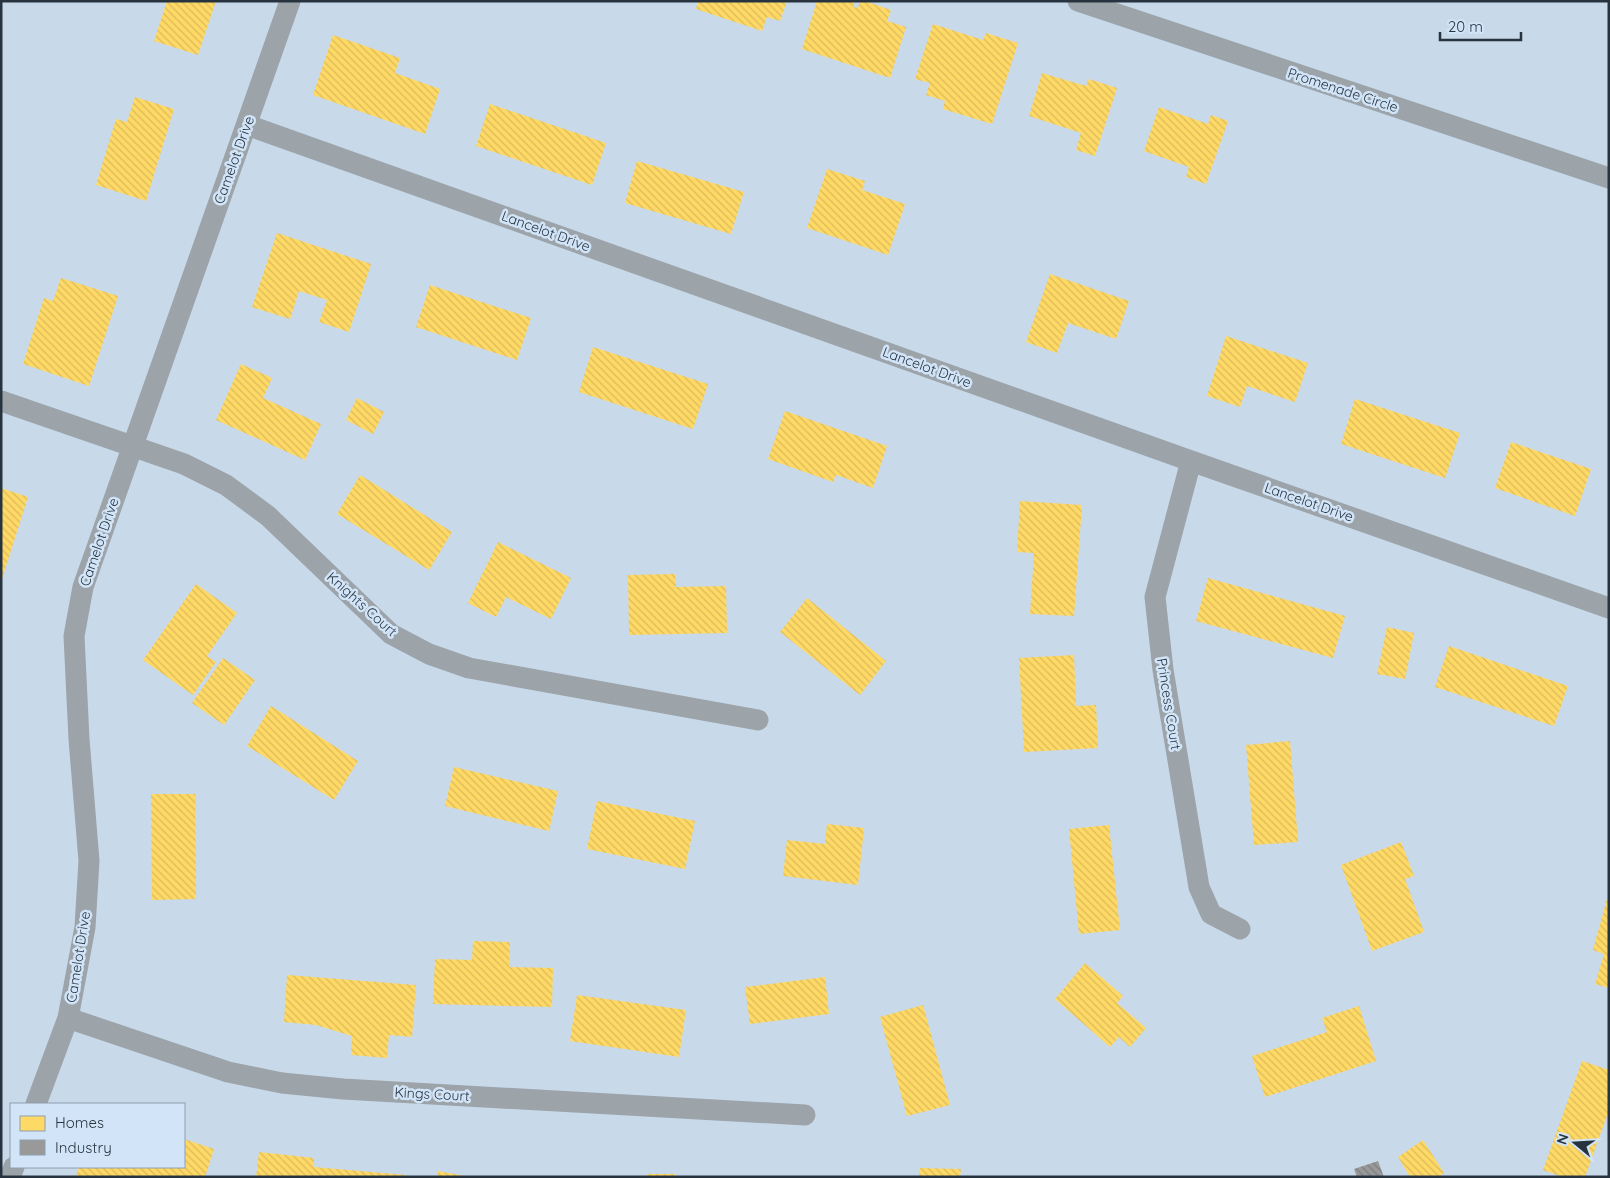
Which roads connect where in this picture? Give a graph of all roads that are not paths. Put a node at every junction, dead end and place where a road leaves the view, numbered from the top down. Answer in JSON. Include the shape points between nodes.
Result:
{"nodes":[{"id":1,"x":290,"y":1,"type":"edge"},
{"id":2,"x":1078,"y":1,"type":"edge"},
{"id":3,"x":246,"y":125,"type":"junction"},
{"id":4,"x":1609,"y":178,"type":"edge"},
{"id":5,"x":1,"y":401,"type":"edge"},
{"id":6,"x":132,"y":446,"type":"junction"},
{"id":7,"x":1191,"y":461,"type":"junction"},
{"id":8,"x":1609,"y":608,"type":"edge"},
{"id":9,"x":758,"y":720,"type":"dead end"},
{"id":10,"x":1240,"y":930,"type":"dead end"},
{"id":11,"x":68,"y":1018,"type":"junction"},
{"id":12,"x":36,"y":1103,"type":"edge"},
{"id":13,"x":806,"y":1115,"type":"dead end"}],
"edges":[{"from":1,"to":3,"type":"street","name":"Camelot Drive"},
{"from":2,"to":4,"type":"street","name":"Promenade Circle"},
{"from":3,"to":6,"type":"street","name":"Camelot Drive"},
{"from":3,"to":7,"type":"street","name":"Lancelot Drive"},
{"from":5,"to":6,"type":"street","name":"Knights Court"},
{"from":6,"to":9,"type":"street","name":"Knights Court","via":[[184,464],[226,485],[268,516],[391,634],[429,654],[469,668]]},
{"from":6,"to":11,"type":"street","name":"Camelot Drive","via":[[83,588],[74,636],[89,861],[86,927]]},
{"from":7,"to":8,"type":"street","name":"Lancelot Drive"},
{"from":7,"to":10,"type":"street","name":"Princess Court","via":[[1155,597],[1163,670],[1199,887],[1210,914]]},
{"from":11,"to":12,"type":"street","name":"Camelot Drive"},
{"from":11,"to":13,"type":"street","name":"Kings Court","via":[[228,1072],[282,1083],[343,1090]]}]}
